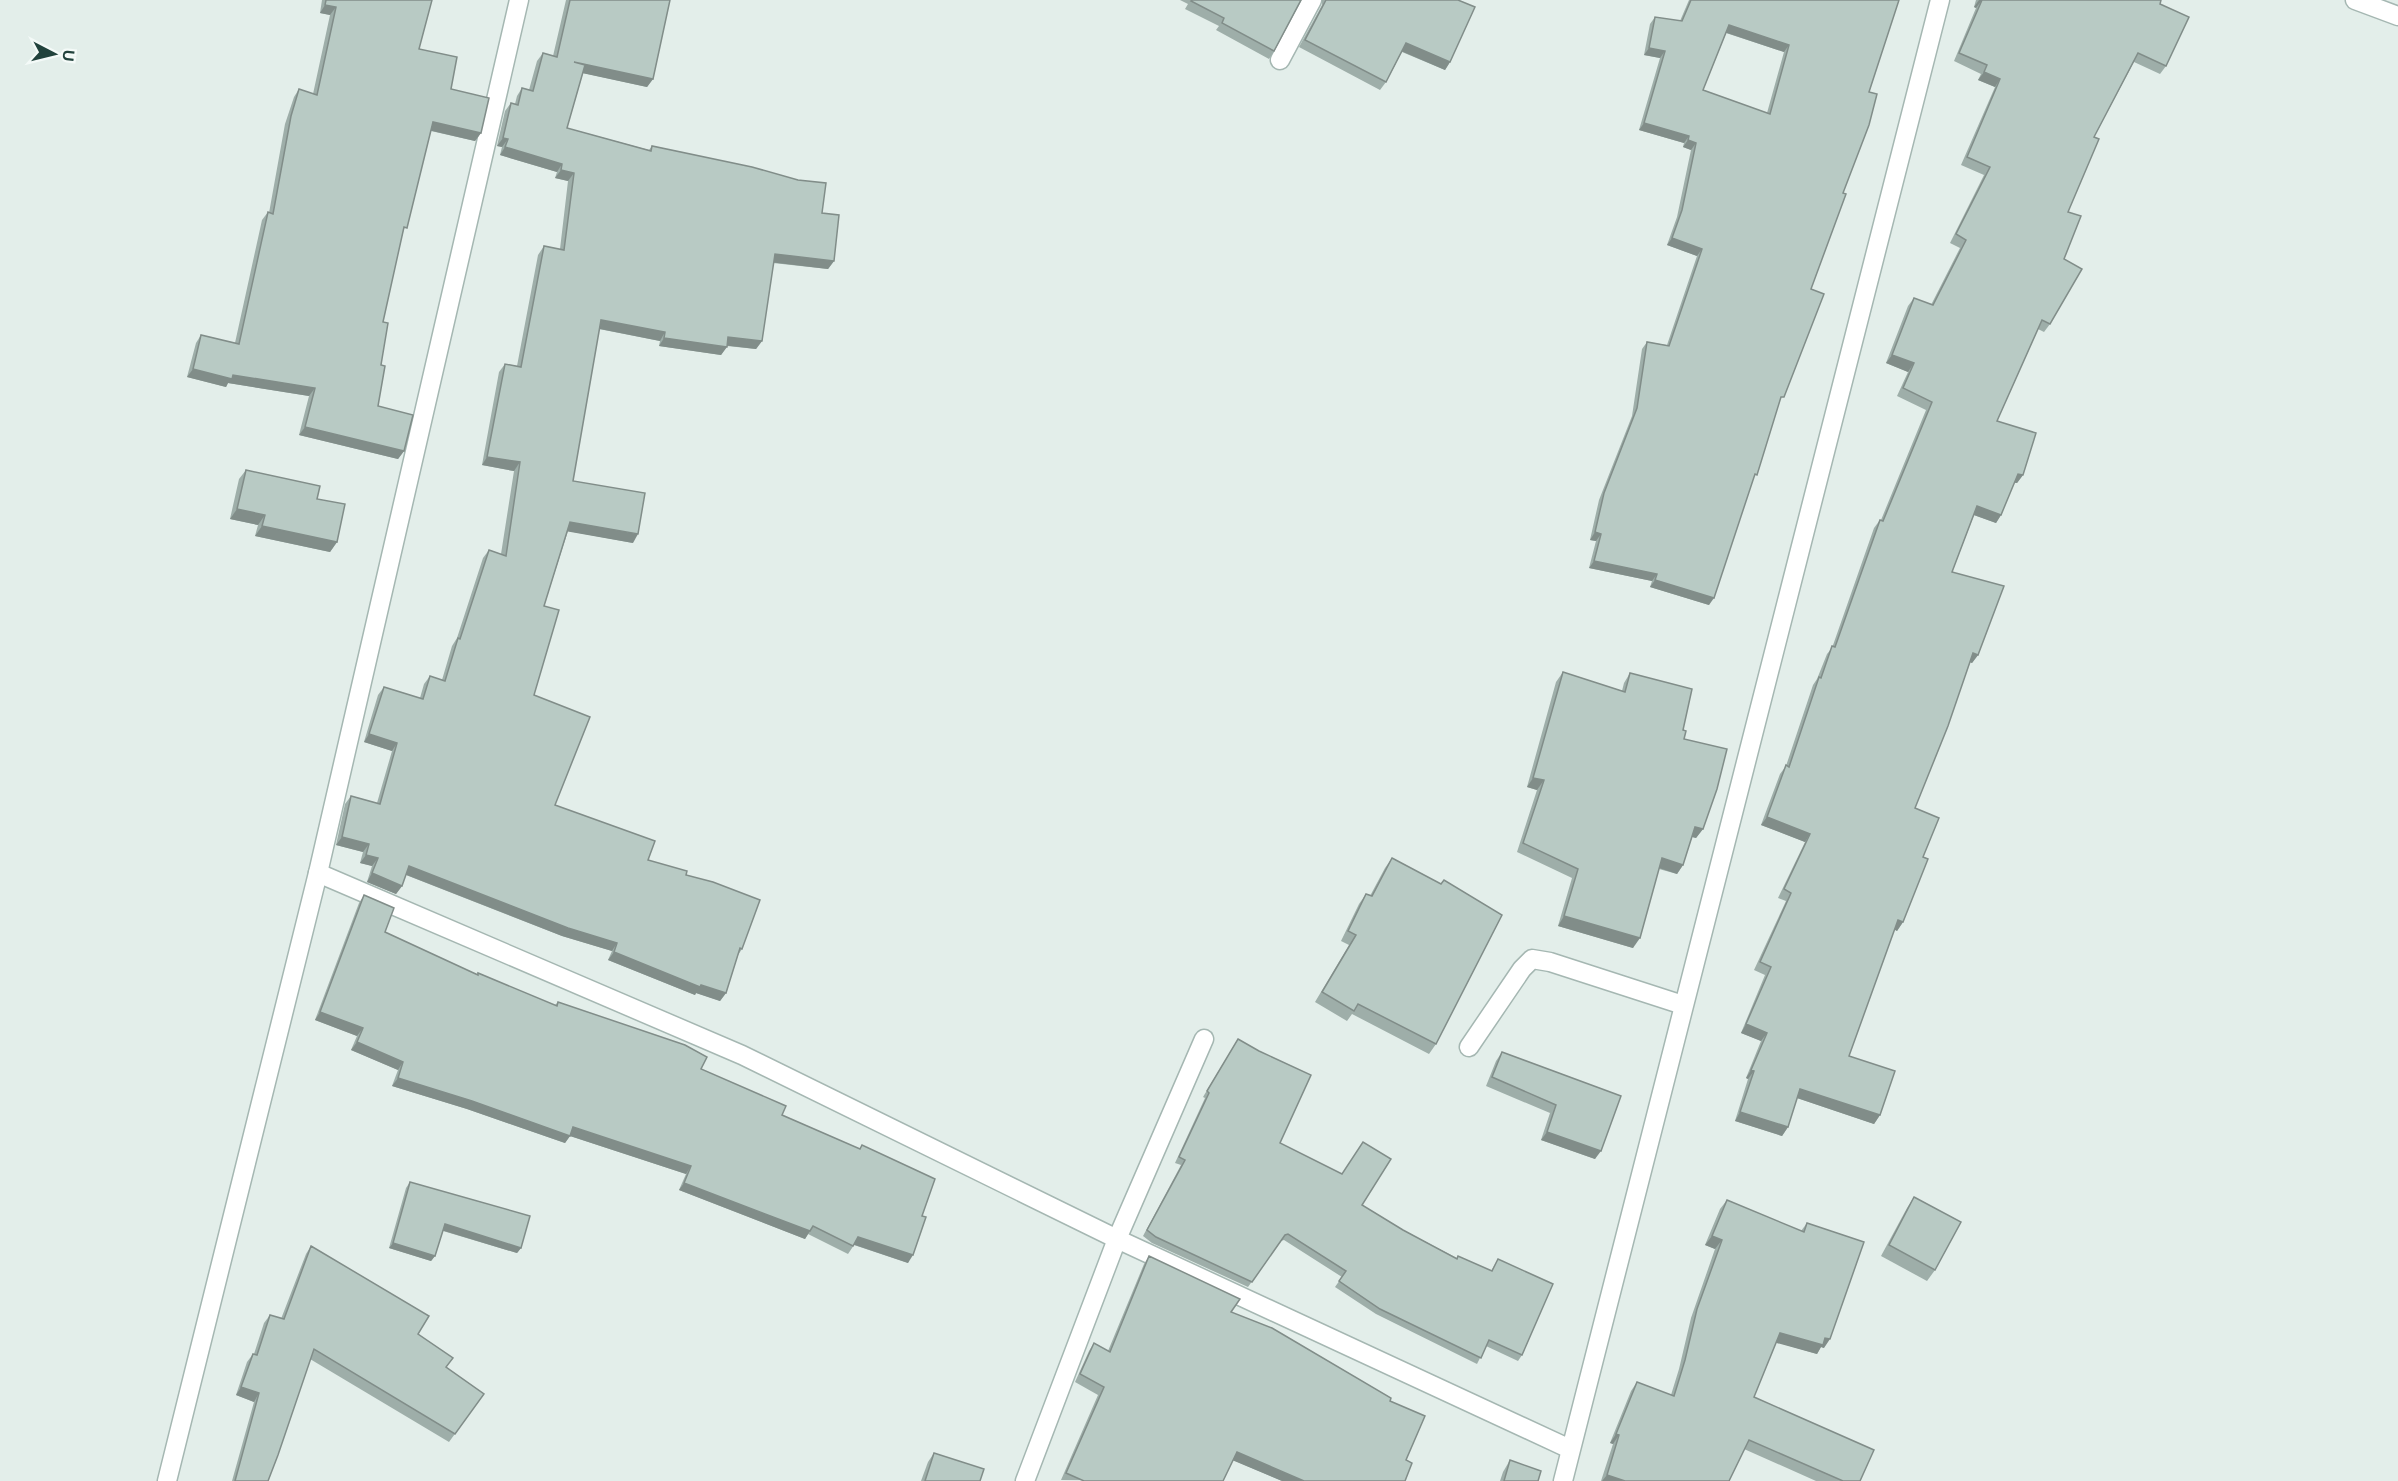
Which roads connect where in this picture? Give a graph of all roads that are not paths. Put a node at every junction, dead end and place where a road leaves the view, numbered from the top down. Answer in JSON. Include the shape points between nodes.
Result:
{"nodes":[{"id":1,"x":519,"y":0,"type":"edge"},
{"id":2,"x":1312,"y":0,"type":"edge"},
{"id":3,"x":1940,"y":0,"type":"edge"},
{"id":4,"x":2355,"y":0,"type":"edge"},
{"id":5,"x":2398,"y":16,"type":"edge"},
{"id":6,"x":1280,"y":60,"type":"edge"},
{"id":7,"x":318,"y":873,"type":"junction"},
{"id":8,"x":1683,"y":1005,"type":"junction"},
{"id":9,"x":1204,"y":1039,"type":"dead end"},
{"id":10,"x":1469,"y":1047,"type":"dead end"},
{"id":11,"x":1117,"y":1239,"type":"junction"},
{"id":12,"x":1570,"y":1449,"type":"junction"},
{"id":13,"x":167,"y":1481,"type":"edge"},
{"id":14,"x":1025,"y":1481,"type":"edge"},
{"id":15,"x":1563,"y":1481,"type":"edge"}],
"edges":[{"from":1,"to":7,"type":"street"},
{"from":2,"to":6,"type":"street"},
{"from":3,"to":8,"type":"street"},
{"from":4,"to":5,"type":"street"},
{"from":7,"to":11,"type":"street","via":[[742,1055]]},
{"from":7,"to":13,"type":"street"},
{"from":8,"to":10,"type":"street","via":[[1550,962],[1532,960]]},
{"from":8,"to":12,"type":"street"},
{"from":9,"to":11,"type":"street"},
{"from":11,"to":12,"type":"street"},
{"from":11,"to":14,"type":"street"},
{"from":12,"to":15,"type":"street"}]}
